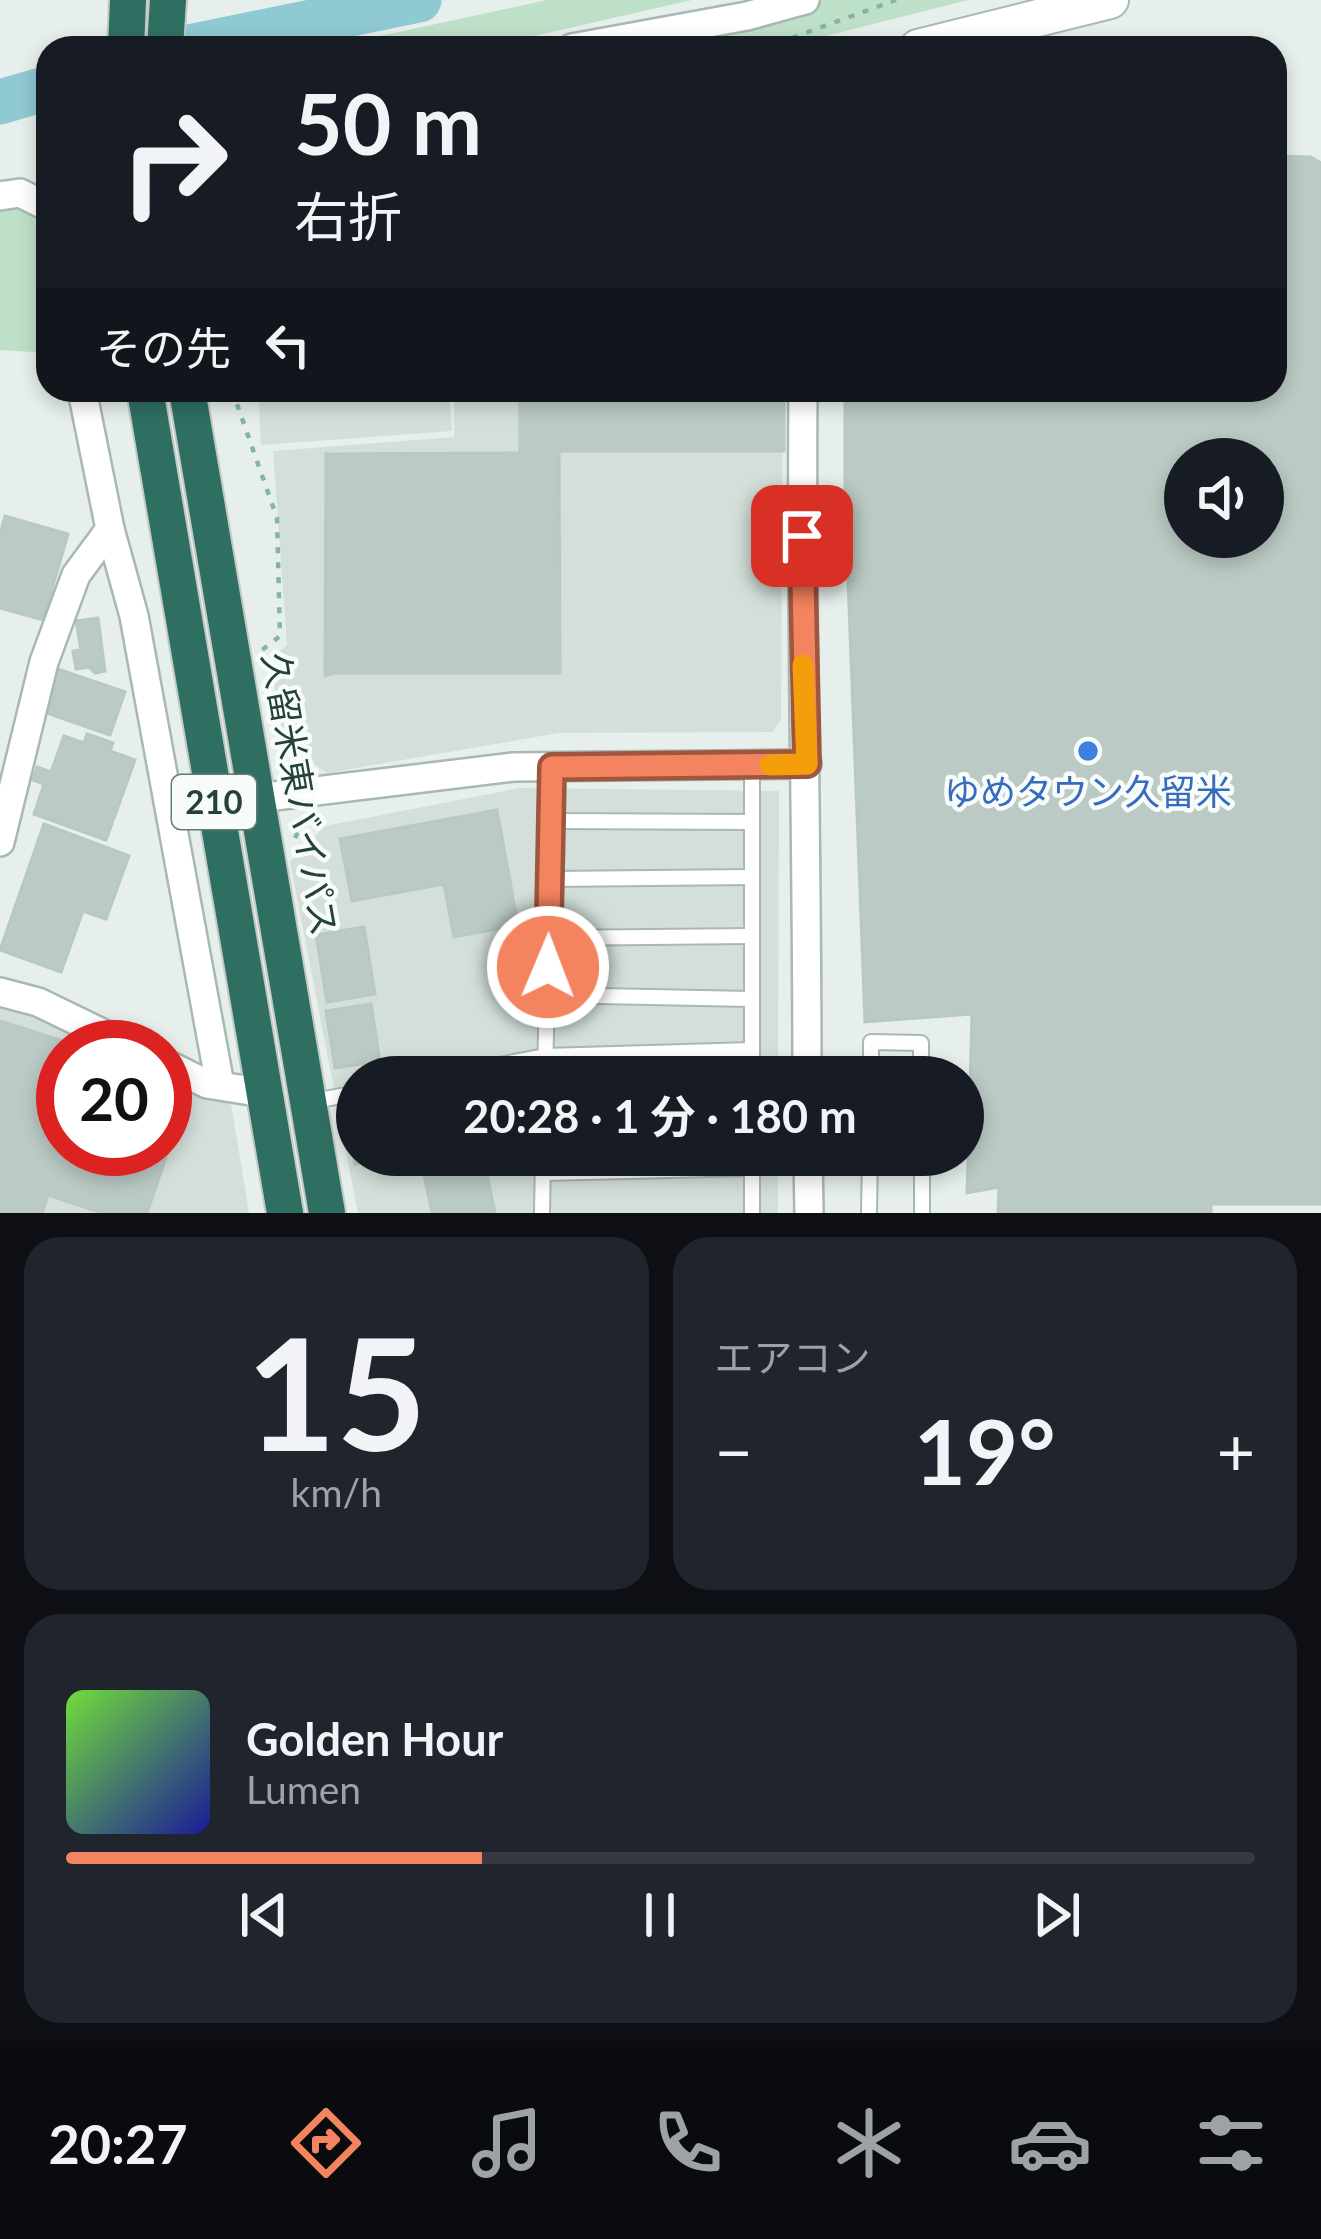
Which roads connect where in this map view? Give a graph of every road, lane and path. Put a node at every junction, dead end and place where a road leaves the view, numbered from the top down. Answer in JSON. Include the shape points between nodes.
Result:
{"nodes":[{"id":1,"x":128,"y":0,"type":"edge"},
{"id":2,"x":168,"y":0,"type":"edge"},
{"id":3,"x":805,"y":0,"type":"edge"},
{"id":4,"x":896,"y":0,"type":"edge"},
{"id":5,"x":1110,"y":0,"type":"edge"},
{"id":6,"x":126,"y":36,"type":"edge"},
{"id":7,"x":166,"y":36,"type":"edge"},
{"id":8,"x":638,"y":36,"type":"edge"},
{"id":9,"x":797,"y":36,"type":"edge"},
{"id":10,"x":966,"y":36,"type":"edge"},
{"id":11,"x":0,"y":196,"type":"edge"},
{"id":12,"x":36,"y":201,"type":"edge"},
{"id":13,"x":84,"y":402,"type":"edge"},
{"id":14,"x":148,"y":402,"type":"edge"},
{"id":15,"x":189,"y":402,"type":"edge"},
{"id":16,"x":236,"y":402,"type":"edge"},
{"id":17,"x":803,"y":402,"type":"edge"},
{"id":18,"x":110,"y":529,"type":"junction"},
{"id":19,"x":236,"y":670,"type":"junction"},
{"id":20,"x":807,"y":764,"type":"junction"},
{"id":21,"x":752,"y":765,"type":"junction"},
{"id":22,"x":552,"y":767,"type":"junction"},
{"id":23,"x":258,"y":799,"type":"junction"},
{"id":24,"x":551,"y":821,"type":"junction"},
{"id":25,"x":752,"y":822,"type":"junction"},
{"id":26,"x":0,"y":842,"type":"edge"},
{"id":27,"x":752,"y":877,"type":"junction"},
{"id":28,"x":550,"y":879,"type":"junction"},
{"id":29,"x":752,"y":936,"type":"junction"},
{"id":30,"x":548,"y":938,"type":"junction"},
{"id":31,"x":0,"y":992,"type":"edge"},
{"id":32,"x":547,"y":995,"type":"junction"},
{"id":33,"x":752,"y":999,"type":"junction"},
{"id":34,"x":75,"y":1020,"type":"edge"},
{"id":35,"x":752,"y":1050,"type":"junction"},
{"id":36,"x":545,"y":1056,"type":"joint"},
{"id":37,"x":752,"y":1056,"type":"edge"},
{"id":38,"x":807,"y":1056,"type":"edge"},
{"id":39,"x":871,"y":1056,"type":"edge"},
{"id":40,"x":921,"y":1056,"type":"edge"},
{"id":41,"x":192,"y":1077,"type":"edge"},
{"id":42,"x":220,"y":1085,"type":"junction"},
{"id":43,"x":264,"y":1093,"type":"junction"},
{"id":44,"x":336,"y":1097,"type":"edge"},
{"id":45,"x":310,"y":1102,"type":"junction"},
{"id":46,"x":542,"y":1176,"type":"edge"},
{"id":47,"x":752,"y":1176,"type":"edge"},
{"id":48,"x":808,"y":1176,"type":"edge"},
{"id":49,"x":870,"y":1176,"type":"edge"},
{"id":50,"x":922,"y":1176,"type":"edge"},
{"id":51,"x":285,"y":1213,"type":"edge"},
{"id":52,"x":328,"y":1213,"type":"edge"},
{"id":53,"x":542,"y":1213,"type":"edge"},
{"id":54,"x":752,"y":1213,"type":"edge"},
{"id":55,"x":809,"y":1213,"type":"edge"},
{"id":56,"x":869,"y":1213,"type":"edge"},
{"id":57,"x":922,"y":1213,"type":"edge"}],
"edges":[{"from":1,"to":6,"type":"highway"},
{"from":2,"to":7,"type":"highway"},
{"from":3,"to":8,"type":"street"},
{"from":4,"to":9,"type":"path"},
{"from":5,"to":10,"type":"street"},
{"from":11,"to":12,"type":"street"},
{"from":13,"to":18,"type":"street"},
{"from":14,"to":43,"type":"highway","number":"210"},
{"from":15,"to":19,"type":"highway","name":"久留米東バイパス","number":"210"},
{"from":16,"to":19,"type":"path","via":[[278,518],[280,636]]},
{"from":17,"to":20,"type":"street"},
{"from":18,"to":26,"type":"street","via":[[76,575],[44,662]]},
{"from":18,"to":42,"type":"street","via":[[134,616]]},
{"from":19,"to":23,"type":"highway","name":"久留米東バイパス","number":"210"},
{"from":20,"to":21,"type":"street"},
{"from":20,"to":38,"type":"street"},
{"from":21,"to":22,"type":"street"},
{"from":21,"to":25,"type":"lane"},
{"from":22,"to":23,"type":"street"},
{"from":22,"to":24,"type":"lane"},
{"from":23,"to":45,"type":"highway","name":"久留米東バイパス","number":"210"},
{"from":24,"to":25,"type":"lane"},
{"from":24,"to":28,"type":"lane"},
{"from":25,"to":27,"type":"lane"},
{"from":27,"to":28,"type":"lane"},
{"from":27,"to":29,"type":"lane"},
{"from":28,"to":30,"type":"lane"},
{"from":29,"to":30,"type":"lane"},
{"from":29,"to":33,"type":"lane"},
{"from":30,"to":32,"type":"lane"},
{"from":31,"to":34,"type":"street"},
{"from":32,"to":33,"type":"lane"},
{"from":32,"to":36,"type":"lane"},
{"from":33,"to":35,"type":"lane"},
{"from":35,"to":36,"type":"lane"},
{"from":35,"to":37,"type":"lane"},
{"from":39,"to":40,"type":"lane","via":[[871,1042],[921,1043]]},
{"from":41,"to":42,"type":"street"},
{"from":42,"to":43,"type":"street"},
{"from":43,"to":51,"type":"highway","number":"210"},
{"from":44,"to":45,"type":"lane"},
{"from":45,"to":52,"type":"highway","name":"久留米東バイパス","number":"210"},
{"from":46,"to":53,"type":"lane"},
{"from":47,"to":54,"type":"lane"},
{"from":48,"to":55,"type":"street"},
{"from":49,"to":56,"type":"lane"},
{"from":50,"to":57,"type":"lane"}]}
